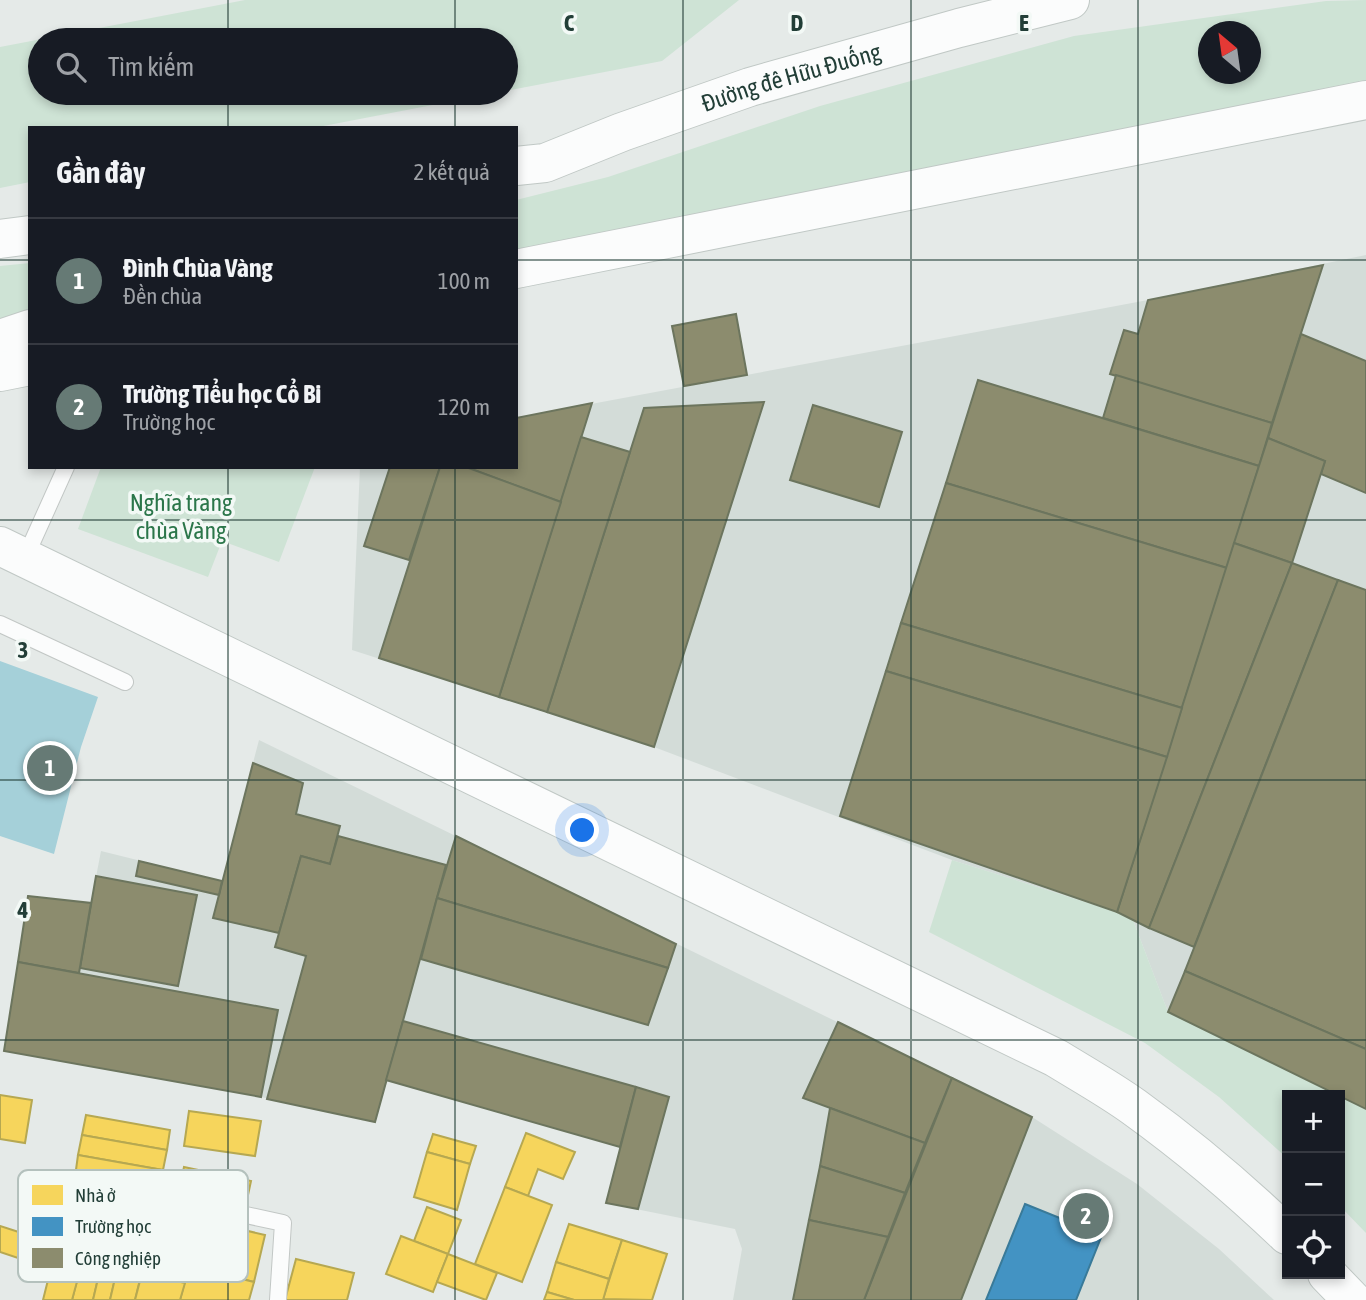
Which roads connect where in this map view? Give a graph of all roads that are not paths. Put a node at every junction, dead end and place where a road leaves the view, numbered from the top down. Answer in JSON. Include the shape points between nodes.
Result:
{"nodes":[{"id":1,"x":1070,"y":0,"type":"edge"},
{"id":2,"x":1366,"y":100,"type":"edge"},
{"id":3,"x":526,"y":167,"type":"edge"},
{"id":4,"x":28,"y":235,"type":"edge"},
{"id":5,"x":0,"y":239,"type":"edge"},
{"id":6,"x":518,"y":269,"type":"edge"},
{"id":7,"x":28,"y":330,"type":"edge"},
{"id":8,"x":0,"y":339,"type":"edge"},
{"id":9,"x":28,"y":366,"type":"edge"},
{"id":10,"x":0,"y":372,"type":"edge"},
{"id":11,"x":65,"y":469,"type":"edge"},
{"id":12,"x":13,"y":552,"type":"edge"},
{"id":13,"x":0,"y":624,"type":"edge"},
{"id":14,"x":125,"y":682,"type":"dead end"},
{"id":15,"x":248,"y":1215,"type":"edge"},
{"id":16,"x":1282,"y":1230,"type":"edge"},
{"id":17,"x":1332,"y":1279,"type":"edge"},
{"id":18,"x":278,"y":1300,"type":"edge"},
{"id":19,"x":1352,"y":1300,"type":"edge"}],
"edges":[{"from":1,"to":3,"type":"main road","name":"Đường đê Hữu Đuống","via":[[750,87]]},
{"from":2,"to":6,"type":"main road"},
{"from":4,"to":5,"type":"main road"},
{"from":7,"to":8,"type":"main road"},
{"from":9,"to":10,"type":"main road"},
{"from":11,"to":12,"type":"lane"},
{"from":12,"to":16,"type":"main road","via":[[1056,1058],[1132,1105]]},
{"from":13,"to":14,"type":"lane"},
{"from":15,"to":18,"type":"lane","via":[[284,1223]]},
{"from":17,"to":19,"type":"main road"}]}
